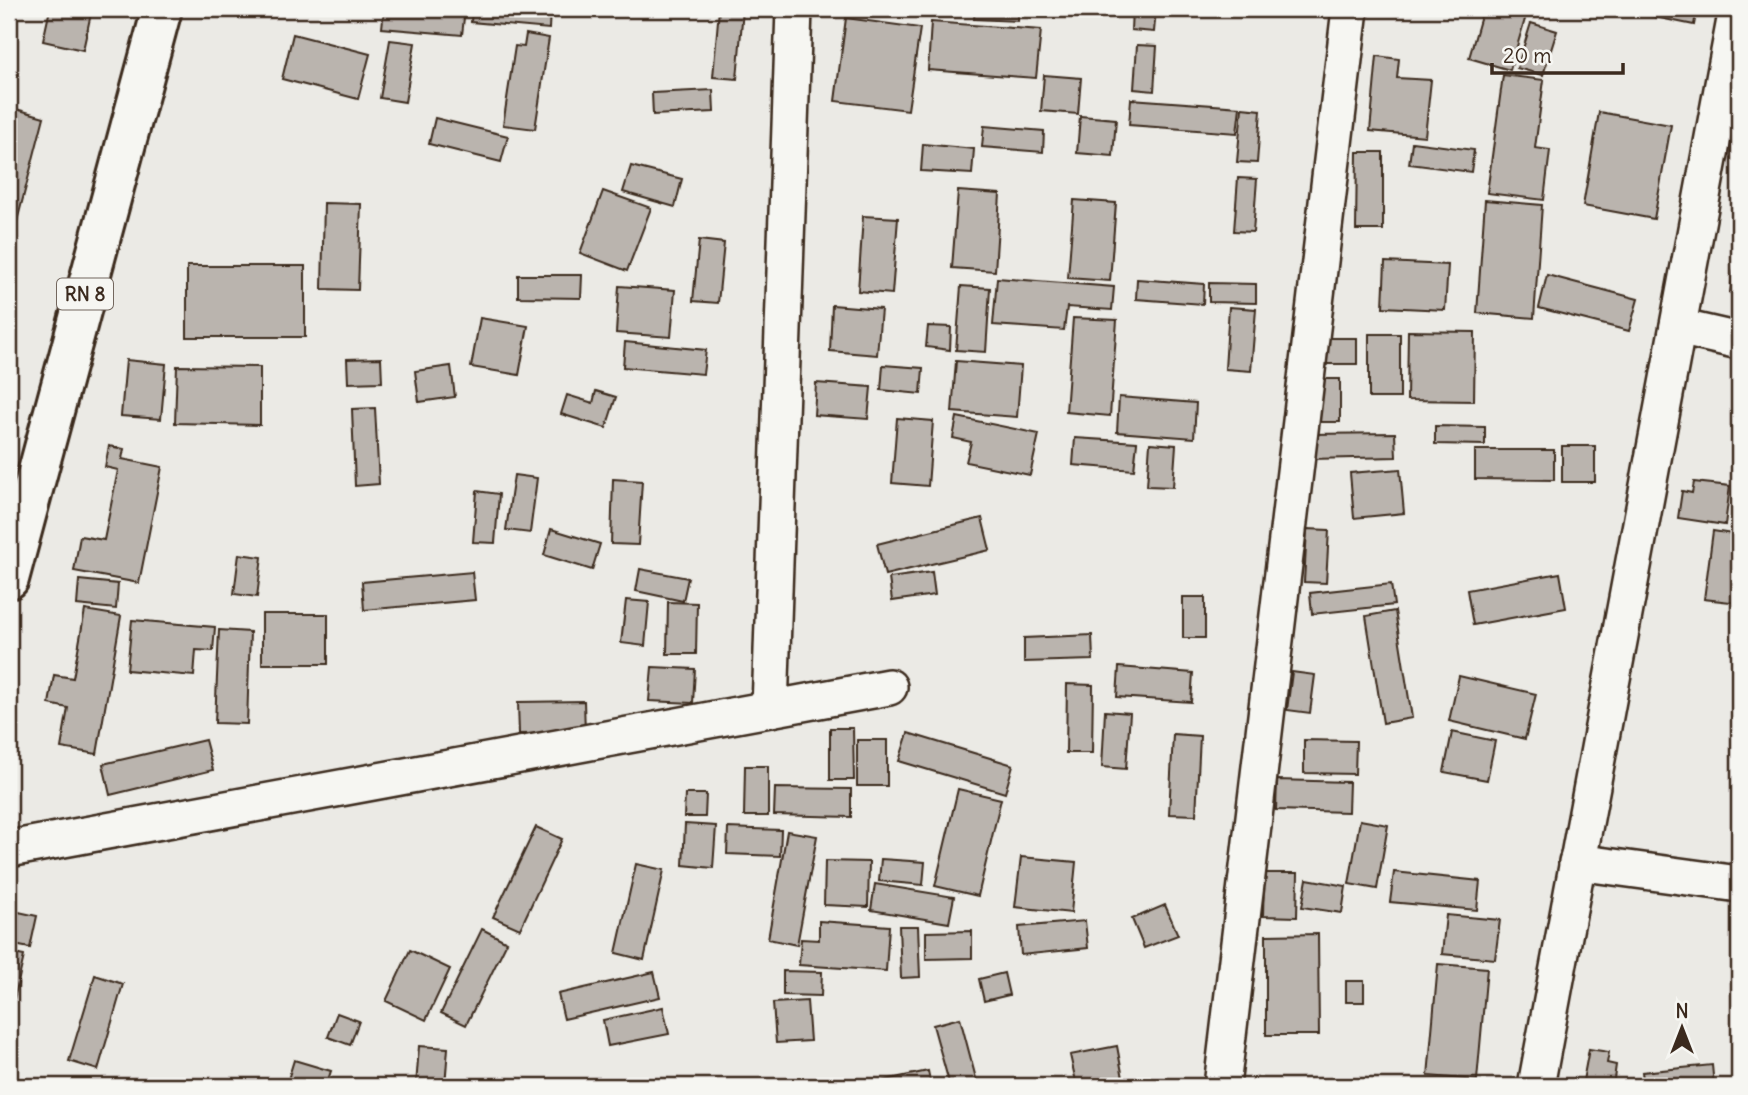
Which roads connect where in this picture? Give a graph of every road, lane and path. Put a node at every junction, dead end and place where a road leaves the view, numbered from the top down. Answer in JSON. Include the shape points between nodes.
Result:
{"nodes":[{"id":1,"x":162,"y":9,"type":"edge"},
{"id":2,"x":794,"y":9,"type":"edge"},
{"id":3,"x":1350,"y":9,"type":"edge"},
{"id":4,"x":1737,"y":9,"type":"edge"},
{"id":5,"x":1678,"y":327,"type":"junction"},
{"id":6,"x":1739,"y":341,"type":"edge"},
{"id":7,"x":9,"y":579,"type":"edge"},
{"id":8,"x":889,"y":687,"type":"dead end"},
{"id":9,"x":771,"y":709,"type":"junction"},
{"id":10,"x":9,"y":849,"type":"edge"},
{"id":11,"x":1577,"y":862,"type":"junction"},
{"id":12,"x":1739,"y":884,"type":"edge"},
{"id":13,"x":1222,"y":1086,"type":"edge"},
{"id":14,"x":1536,"y":1086,"type":"edge"}],
"edges":[{"from":1,"to":7,"type":"main road","number":"RN 8"},
{"from":2,"to":9,"type":"street"},
{"from":3,"to":13,"type":"street"},
{"from":4,"to":5,"type":"street"},
{"from":5,"to":6,"type":"street"},
{"from":5,"to":11,"type":"street"},
{"from":8,"to":9,"type":"street"},
{"from":9,"to":10,"type":"street"},
{"from":11,"to":12,"type":"street"},
{"from":11,"to":14,"type":"street"}]}
